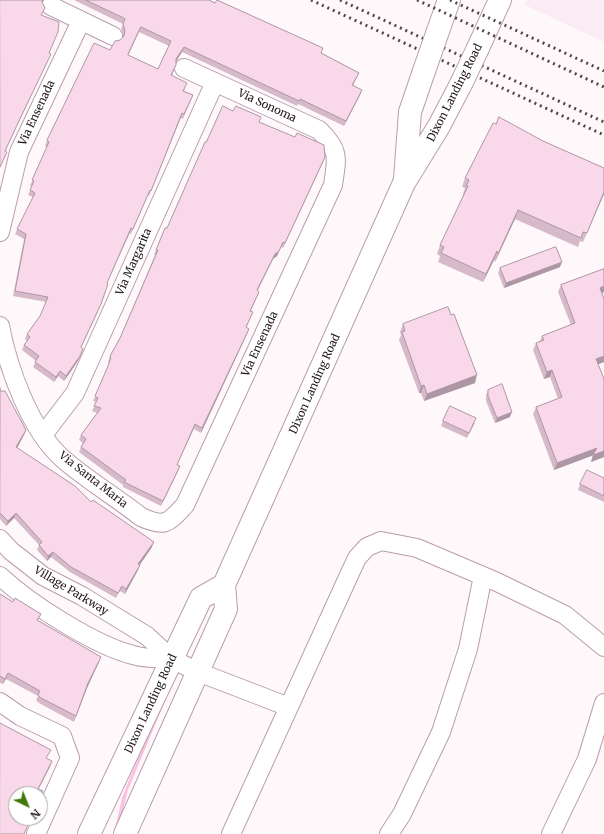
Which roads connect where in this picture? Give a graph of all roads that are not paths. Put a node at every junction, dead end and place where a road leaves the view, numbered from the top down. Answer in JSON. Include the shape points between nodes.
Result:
{"nodes":[{"id":1,"x":449,"y":0,"type":"edge"},
{"id":2,"x":500,"y":0,"type":"edge"},
{"id":3,"x":51,"y":6,"type":"dead end"},
{"id":4,"x":81,"y":21,"type":"junction"},
{"id":5,"x":113,"y":36,"type":"dead end"},
{"id":6,"x":184,"y":68,"type":"dead end"},
{"id":7,"x":215,"y":82,"type":"junction"},
{"id":8,"x":337,"y":159,"type":"joint"},
{"id":9,"x":404,"y":183,"type":"junction"},
{"id":10,"x":0,"y":232,"type":"edge"},
{"id":11,"x":0,"y":326,"type":"edge"},
{"id":12,"x":43,"y":435,"type":"junction"},
{"id":13,"x":169,"y":522,"type":"joint"},
{"id":14,"x":0,"y":540,"type":"edge"},
{"id":15,"x":0,"y":576,"type":"edge"},
{"id":16,"x":483,"y":576,"type":"junction"},
{"id":17,"x":224,"y":585,"type":"junction"},
{"id":18,"x":604,"y":647,"type":"edge"},
{"id":19,"x":172,"y":659,"type":"junction"},
{"id":20,"x":198,"y":672,"type":"junction"},
{"id":21,"x":0,"y":702,"type":"edge"},
{"id":22,"x":604,"y":703,"type":"edge"},
{"id":23,"x":289,"y":707,"type":"junction"},
{"id":24,"x":36,"y":834,"type":"edge"},
{"id":25,"x":89,"y":834,"type":"edge"},
{"id":26,"x":125,"y":834,"type":"edge"},
{"id":27,"x":231,"y":834,"type":"edge"},
{"id":28,"x":389,"y":834,"type":"edge"},
{"id":29,"x":551,"y":834,"type":"edge"}],
"edges":[{"from":1,"to":9,"type":"main road","name":"Dixon Landing Road","bridge":true,"via":[[410,112]]},
{"from":2,"to":9,"type":"main road","name":"Dixon Landing Road","bridge":true,"via":[[439,126]]},
{"from":3,"to":4,"type":"street"},
{"from":4,"to":5,"type":"street"},
{"from":4,"to":10,"type":"street","name":"Via Ensenada","via":[[19,152]]},
{"from":6,"to":7,"type":"street","name":"Via Sonoma"},
{"from":7,"to":8,"type":"street","name":"Via Sonoma","via":[[319,130],[331,141]]},
{"from":7,"to":12,"type":"street","name":"Via Margarita","via":[[75,393]]},
{"from":8,"to":13,"type":"street","name":"Via Ensenada","via":[[333,185],[195,484],[185,505]]},
{"from":9,"to":17,"type":"main road","name":"Dixon Landing Road"},
{"from":11,"to":12,"type":"street","name":"Via Santa Maria","via":[[5,351],[17,386]]},
{"from":12,"to":13,"type":"street","name":"Via Santa Maria","via":[[62,459],[141,517],[156,524]]},
{"from":14,"to":19,"type":"street","name":"Village Parkway","via":[[43,576],[82,596],[147,636]]},
{"from":15,"to":19,"type":"street","via":[[49,613],[99,641],[133,656]]},
{"from":16,"to":18,"type":"street","via":[[565,615]]},
{"from":16,"to":23,"type":"street","via":[[417,548],[381,541],[367,546],[357,558]]},
{"from":16,"to":28,"type":"street","via":[[468,649],[441,732],[402,814]]},
{"from":17,"to":19,"type":"main road","name":"Dixon Landing Road","via":[[201,598]]},
{"from":17,"to":20,"type":"main road","name":"Dixon Landing Road","via":[[226,609]]},
{"from":19,"to":20,"type":"street"},
{"from":19,"to":25,"type":"main road","name":"Dixon Landing Road"},
{"from":20,"to":23,"type":"street"},
{"from":20,"to":26,"type":"main road","name":"Dixon Landing Road"},
{"from":21,"to":24,"type":"street","via":[[20,716],[62,736],[70,758]]},
{"from":22,"to":29,"type":"street","via":[[587,759]]},
{"from":23,"to":27,"type":"street"}]}
